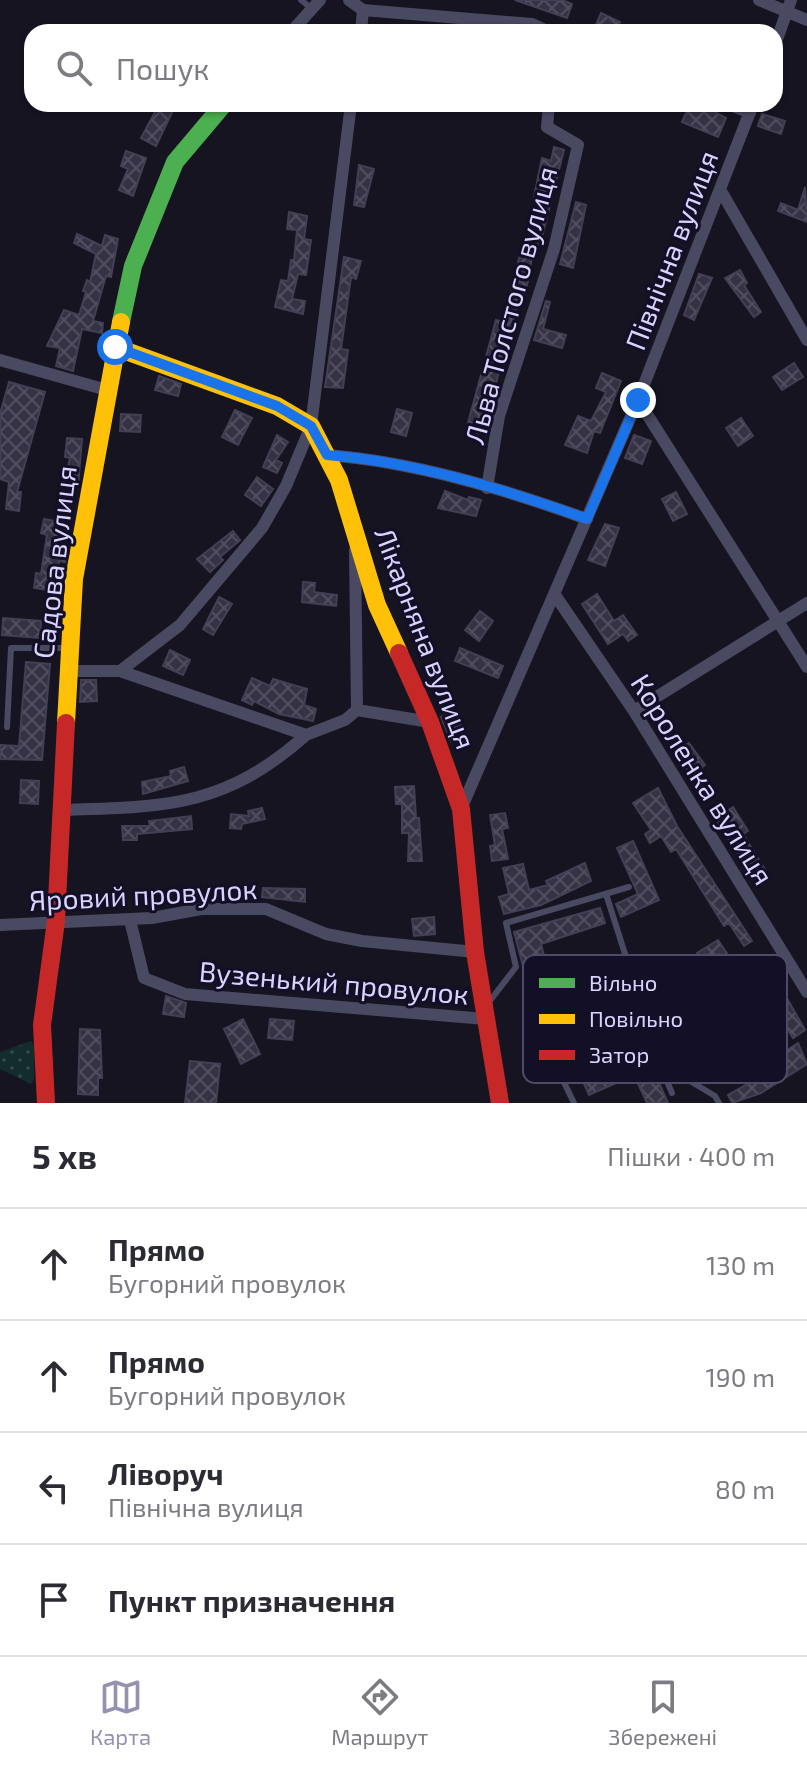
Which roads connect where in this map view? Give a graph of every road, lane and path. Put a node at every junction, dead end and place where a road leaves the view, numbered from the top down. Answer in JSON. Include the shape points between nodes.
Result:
{"nodes":[{"id":1,"x":301,"y":0,"type":"edge"},
{"id":2,"x":349,"y":0,"type":"edge"},
{"id":3,"x":759,"y":0,"type":"edge"},
{"id":4,"x":316,"y":5,"type":"edge"},
{"id":5,"x":789,"y":6,"type":"edge"},
{"id":6,"x":363,"y":10,"type":"junction"},
{"id":7,"x":807,"y":20,"type":"edge"},
{"id":8,"x":298,"y":24,"type":"edge"},
{"id":9,"x":362,"y":24,"type":"edge"},
{"id":10,"x":532,"y":24,"type":"edge"},
{"id":11,"x":217,"y":112,"type":"edge"},
{"id":12,"x":350,"y":112,"type":"edge"},
{"id":13,"x":548,"y":112,"type":"edge"},
{"id":14,"x":751,"y":112,"type":"edge"},
{"id":15,"x":721,"y":191,"type":"junction"},
{"id":16,"x":807,"y":315,"type":"edge"},
{"id":17,"x":804,"y":336,"type":"edge"},
{"id":18,"x":115,"y":347,"type":"junction"},
{"id":19,"x":0,"y":360,"type":"edge"},
{"id":20,"x":107,"y":390,"type":"junction"},
{"id":21,"x":638,"y":400,"type":"junction"},
{"id":22,"x":311,"y":426,"type":"junction"},
{"id":23,"x":327,"y":455,"type":"junction"},
{"id":24,"x":487,"y":488,"type":"junction"},
{"id":25,"x":587,"y":519,"type":"junction"},
{"id":26,"x":355,"y":535,"type":"junction"},
{"id":27,"x":555,"y":595,"type":"junction"},
{"id":28,"x":807,"y":603,"type":"edge"},
{"id":29,"x":779,"y":622,"type":"junction"},
{"id":30,"x":70,"y":648,"type":"junction"},
{"id":31,"x":807,"y":667,"type":"edge"},
{"id":32,"x":68,"y":671,"type":"junction"},
{"id":33,"x":120,"y":671,"type":"junction"},
{"id":34,"x":357,"y":710,"type":"junction"},
{"id":35,"x":634,"y":711,"type":"junction"},
{"id":36,"x":430,"y":722,"type":"junction"},
{"id":37,"x":7,"y":727,"type":"dead end"},
{"id":38,"x":306,"y":735,"type":"junction"},
{"id":39,"x":461,"y":809,"type":"junction"},
{"id":40,"x":60,"y":810,"type":"junction"},
{"id":41,"x":629,"y":887,"type":"dead end"},
{"id":42,"x":606,"y":894,"type":"junction"},
{"id":43,"x":130,"y":920,"type":"junction"},
{"id":44,"x":56,"y":921,"type":"junction"},
{"id":45,"x":0,"y":925,"type":"edge"},
{"id":46,"x":475,"y":952,"type":"junction"},
{"id":47,"x":625,"y":955,"type":"edge"},
{"id":48,"x":784,"y":955,"type":"edge"},
{"id":49,"x":787,"y":960,"type":"edge"},
{"id":50,"x":807,"y":992,"type":"edge"},
{"id":51,"x":486,"y":1014,"type":"junction"},
{"id":52,"x":564,"y":1083,"type":"edge"},
{"id":53,"x":668,"y":1083,"type":"edge"},
{"id":54,"x":693,"y":1083,"type":"edge"},
{"id":55,"x":672,"y":1093,"type":"dead end"},
{"id":56,"x":46,"y":1103,"type":"edge"},
{"id":57,"x":500,"y":1103,"type":"edge"},
{"id":58,"x":574,"y":1103,"type":"edge"},
{"id":59,"x":719,"y":1103,"type":"edge"}],
"edges":[{"from":1,"to":4,"type":"lane"},
{"from":2,"to":6,"type":"street"},
{"from":3,"to":5,"type":"street"},
{"from":4,"to":8,"type":"street"},
{"from":5,"to":7,"type":"street"},
{"from":6,"to":9,"type":"street"},
{"from":6,"to":10,"type":"street"},
{"from":11,"to":18,"type":"street","name":"Садова вулиця","via":[[175,162],[157,202],[133,266]]},
{"from":12,"to":22,"type":"street"},
{"from":13,"to":24,"type":"street","name":"Льва Толстого вулиця","via":[[547,127],[578,145],[554,249],[499,416]]},
{"from":14,"to":15,"type":"street","name":"Північна вулиця"},
{"from":15,"to":17,"type":"street"},
{"from":15,"to":21,"type":"street","name":"Північна вулиця"},
{"from":16,"to":17,"type":"street"},
{"from":18,"to":20,"type":"street","name":"Садова вулиця"},
{"from":18,"to":22,"type":"street","via":[[277,406]]},
{"from":19,"to":20,"type":"street"},
{"from":20,"to":30,"type":"street","name":"Садова вулиця","via":[[74,579]]},
{"from":21,"to":25,"type":"street","name":"Північна вулиця"},
{"from":21,"to":29,"type":"street"},
{"from":22,"to":23,"type":"street","name":"Лікарняна вулиця"},
{"from":22,"to":33,"type":"street","via":[[262,528],[180,625]]},
{"from":23,"to":24,"type":"street","via":[[378,459]]},
{"from":23,"to":26,"type":"street","name":"Лікарняна вулиця"},
{"from":24,"to":25,"type":"street"},
{"from":25,"to":27,"type":"street","name":"Північна вулиця"},
{"from":26,"to":34,"type":"street"},
{"from":26,"to":36,"type":"street","name":"Лікарняна вулиця","via":[[377,605]]},
{"from":27,"to":35,"type":"street","name":"Короленка вулиця"},
{"from":27,"to":39,"type":"street","name":"Північна вулиця"},
{"from":28,"to":29,"type":"street"},
{"from":29,"to":31,"type":"street"},
{"from":29,"to":35,"type":"street"},
{"from":30,"to":32,"type":"street","name":"Садова вулиця"},
{"from":30,"to":37,"type":"lane","via":[[11,648]]},
{"from":32,"to":33,"type":"street"},
{"from":32,"to":40,"type":"street","name":"Садова вулиця"},
{"from":33,"to":38,"type":"street"},
{"from":34,"to":36,"type":"street"},
{"from":34,"to":38,"type":"street"},
{"from":35,"to":48,"type":"street","name":"Короленка вулиця"},
{"from":36,"to":39,"type":"street","name":"Лікарняна вулиця"},
{"from":38,"to":40,"type":"street","via":[[260,772],[205,798],[155,808]]},
{"from":39,"to":46,"type":"street","name":"Лікарняна вулиця"},
{"from":40,"to":44,"type":"street","name":"Садова вулиця"},
{"from":41,"to":42,"type":"lane"},
{"from":42,"to":47,"type":"lane"},
{"from":42,"to":51,"type":"lane","via":[[506,923],[516,967]]},
{"from":43,"to":44,"type":"street","name":"Яровий провулок"},
{"from":43,"to":46,"type":"street","name":"Яровий провулок","via":[[201,909],[266,909],[350,939]]},
{"from":43,"to":51,"type":"street","name":"Вузенький провулок","via":[[144,978],[185,994]]},
{"from":44,"to":45,"type":"street","name":"Яровий провулок"},
{"from":44,"to":56,"type":"street","name":"Садова вулиця","via":[[42,1025]]},
{"from":46,"to":51,"type":"street","name":"Лікарняна вулиця"},
{"from":49,"to":50,"type":"street","name":"Короленка вулиця"},
{"from":51,"to":57,"type":"street","name":"Лікарняна вулиця"},
{"from":52,"to":58,"type":"lane"},
{"from":53,"to":55,"type":"lane"},
{"from":54,"to":59,"type":"lane"}]}
